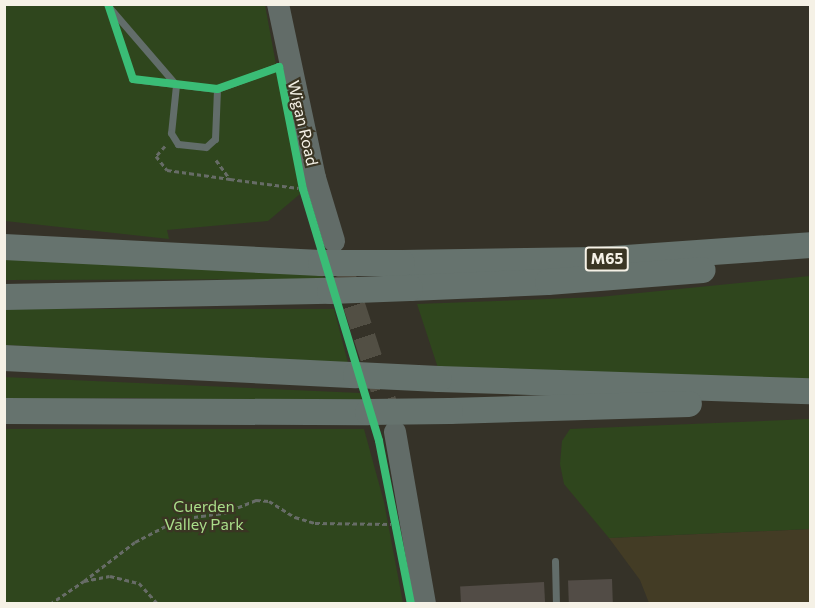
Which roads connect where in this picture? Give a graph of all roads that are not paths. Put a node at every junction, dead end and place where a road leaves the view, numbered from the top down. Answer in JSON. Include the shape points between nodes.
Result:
{"nodes":[{"id":1,"x":278,"y":4,"type":"edge"},
{"id":2,"x":108,"y":7,"type":"dead end"},
{"id":3,"x":289,"y":62,"type":"junction"},
{"id":4,"x":133,"y":79,"type":"dead end"},
{"id":5,"x":176,"y":85,"type":"junction"},
{"id":6,"x":217,"y":89,"type":"junction"},
{"id":7,"x":334,"y":241,"type":"dead end"},
{"id":8,"x":810,"y":245,"type":"edge"},
{"id":9,"x":11,"y":246,"type":"edge"},
{"id":10,"x":810,"y":258,"type":"edge"},
{"id":11,"x":4,"y":297,"type":"edge"},
{"id":12,"x":4,"y":358,"type":"edge"},
{"id":13,"x":810,"y":391,"type":"edge"},
{"id":14,"x":4,"y":411,"type":"edge"},
{"id":15,"x":394,"y":432,"type":"tunnel mouth"},
{"id":16,"x":555,"y":561,"type":"dead end"},
{"id":17,"x":425,"y":603,"type":"edge"},
{"id":18,"x":556,"y":603,"type":"edge"}],
"edges":[{"from":1,"to":3,"type":"main road","name":"Wigan Road"},
{"from":2,"to":5,"type":"lane"},
{"from":3,"to":6,"type":"lane"},
{"from":3,"to":7,"type":"main road","name":"Wigan Road"},
{"from":4,"to":5,"type":"lane"},
{"from":5,"to":6,"type":"lane"},
{"from":5,"to":6,"type":"lane","via":[[171,133],[178,144],[206,147],[215,139]]},
{"from":8,"to":9,"type":"highway","number":"M65","bridge":true,"via":[[598,260],[402,263],[321,263]]},
{"from":10,"to":11,"type":"highway","number":"M65","bridge":true,"via":[[640,276],[410,288]]},
{"from":12,"to":13,"type":"highway","bridge":true,"via":[[439,379]]},
{"from":13,"to":14,"type":"highway","bridge":true,"via":[[708,403],[450,411]]},
{"from":15,"to":17,"type":"main road"},
{"from":16,"to":18,"type":"lane"}]}
